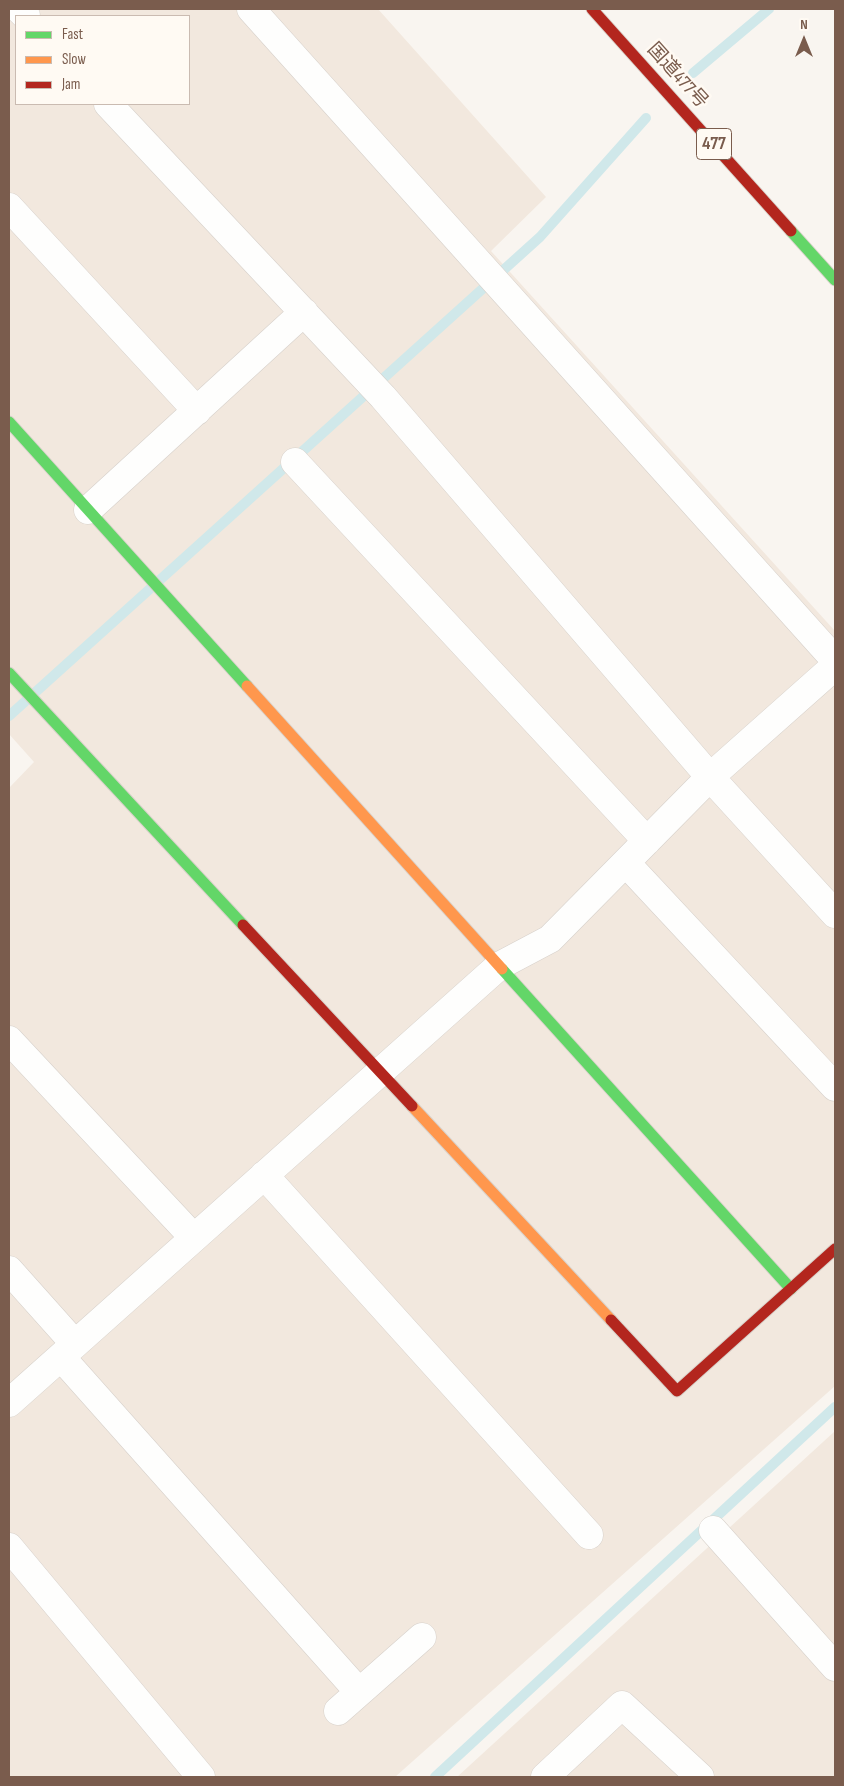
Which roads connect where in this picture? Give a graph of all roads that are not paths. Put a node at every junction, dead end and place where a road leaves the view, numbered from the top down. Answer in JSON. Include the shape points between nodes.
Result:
{"nodes":[{"id":1,"x":251,"y":9,"type":"edge"},
{"id":2,"x":592,"y":9,"type":"edge"},
{"id":3,"x":109,"y":105,"type":"edge"},
{"id":4,"x":9,"y":207,"type":"edge"},
{"id":5,"x":835,"y":280,"type":"edge"},
{"id":6,"x":304,"y":312,"type":"junction"},
{"id":7,"x":197,"y":411,"type":"junction"},
{"id":8,"x":9,"y":422,"type":"edge"},
{"id":9,"x":295,"y":462,"type":"dead end"},
{"id":10,"x":88,"y":510,"type":"junction"},
{"id":11,"x":835,"y":660,"type":"edge"},
{"id":12,"x":835,"y":666,"type":"edge"},
{"id":13,"x":9,"y":673,"type":"edge"},
{"id":14,"x":710,"y":777,"type":"junction"},
{"id":15,"x":647,"y":841,"type":"junction"},
{"id":16,"x":626,"y":863,"type":"junction"},
{"id":17,"x":835,"y":914,"type":"edge"},
{"id":18,"x":499,"y":966,"type":"junction"},
{"id":19,"x":9,"y":1040,"type":"edge"},
{"id":20,"x":381,"y":1073,"type":"junction"},
{"id":21,"x":835,"y":1087,"type":"edge"},
{"id":22,"x":264,"y":1175,"type":"junction"},
{"id":23,"x":194,"y":1238,"type":"junction"},
{"id":24,"x":835,"y":1249,"type":"edge"},
{"id":25,"x":9,"y":1270,"type":"edge"},
{"id":26,"x":791,"y":1289,"type":"junction"},
{"id":27,"x":68,"y":1351,"type":"junction"},
{"id":28,"x":9,"y":1403,"type":"edge"},
{"id":29,"x":713,"y":1530,"type":"dead end"},
{"id":30,"x":589,"y":1535,"type":"dead end"},
{"id":31,"x":9,"y":1547,"type":"edge"},
{"id":32,"x":422,"y":1637,"type":"dead end"},
{"id":33,"x":835,"y":1667,"type":"edge"},
{"id":34,"x":359,"y":1692,"type":"junction"},
{"id":35,"x":338,"y":1711,"type":"dead end"},
{"id":36,"x":202,"y":1777,"type":"edge"},
{"id":37,"x":545,"y":1777,"type":"edge"},
{"id":38,"x":700,"y":1777,"type":"edge"}],
"edges":[{"from":1,"to":11,"type":"street"},
{"from":2,"to":5,"type":"main road","name":"国道477号","number":"477"},
{"from":3,"to":6,"type":"street"},
{"from":4,"to":7,"type":"street"},
{"from":6,"to":7,"type":"street"},
{"from":6,"to":14,"type":"street","via":[[383,397]]},
{"from":7,"to":10,"type":"street"},
{"from":8,"to":10,"type":"main road"},
{"from":9,"to":15,"type":"street"},
{"from":10,"to":18,"type":"main road"},
{"from":12,"to":14,"type":"street"},
{"from":13,"to":20,"type":"main road"},
{"from":14,"to":15,"type":"street"},
{"from":14,"to":17,"type":"street"},
{"from":15,"to":16,"type":"street"},
{"from":16,"to":18,"type":"street","via":[[550,939]]},
{"from":16,"to":21,"type":"street"},
{"from":18,"to":20,"type":"street"},
{"from":18,"to":26,"type":"main road"},
{"from":19,"to":23,"type":"street"},
{"from":20,"to":22,"type":"street"},
{"from":20,"to":26,"type":"main road","via":[[677,1391]]},
{"from":22,"to":23,"type":"street"},
{"from":22,"to":30,"type":"street"},
{"from":23,"to":27,"type":"street"},
{"from":24,"to":26,"type":"main road"},
{"from":25,"to":27,"type":"street"},
{"from":27,"to":28,"type":"street"},
{"from":27,"to":34,"type":"street"},
{"from":29,"to":33,"type":"street"},
{"from":31,"to":36,"type":"street"},
{"from":32,"to":34,"type":"street"},
{"from":34,"to":35,"type":"street"},
{"from":37,"to":38,"type":"street","via":[[622,1706]]}]}
